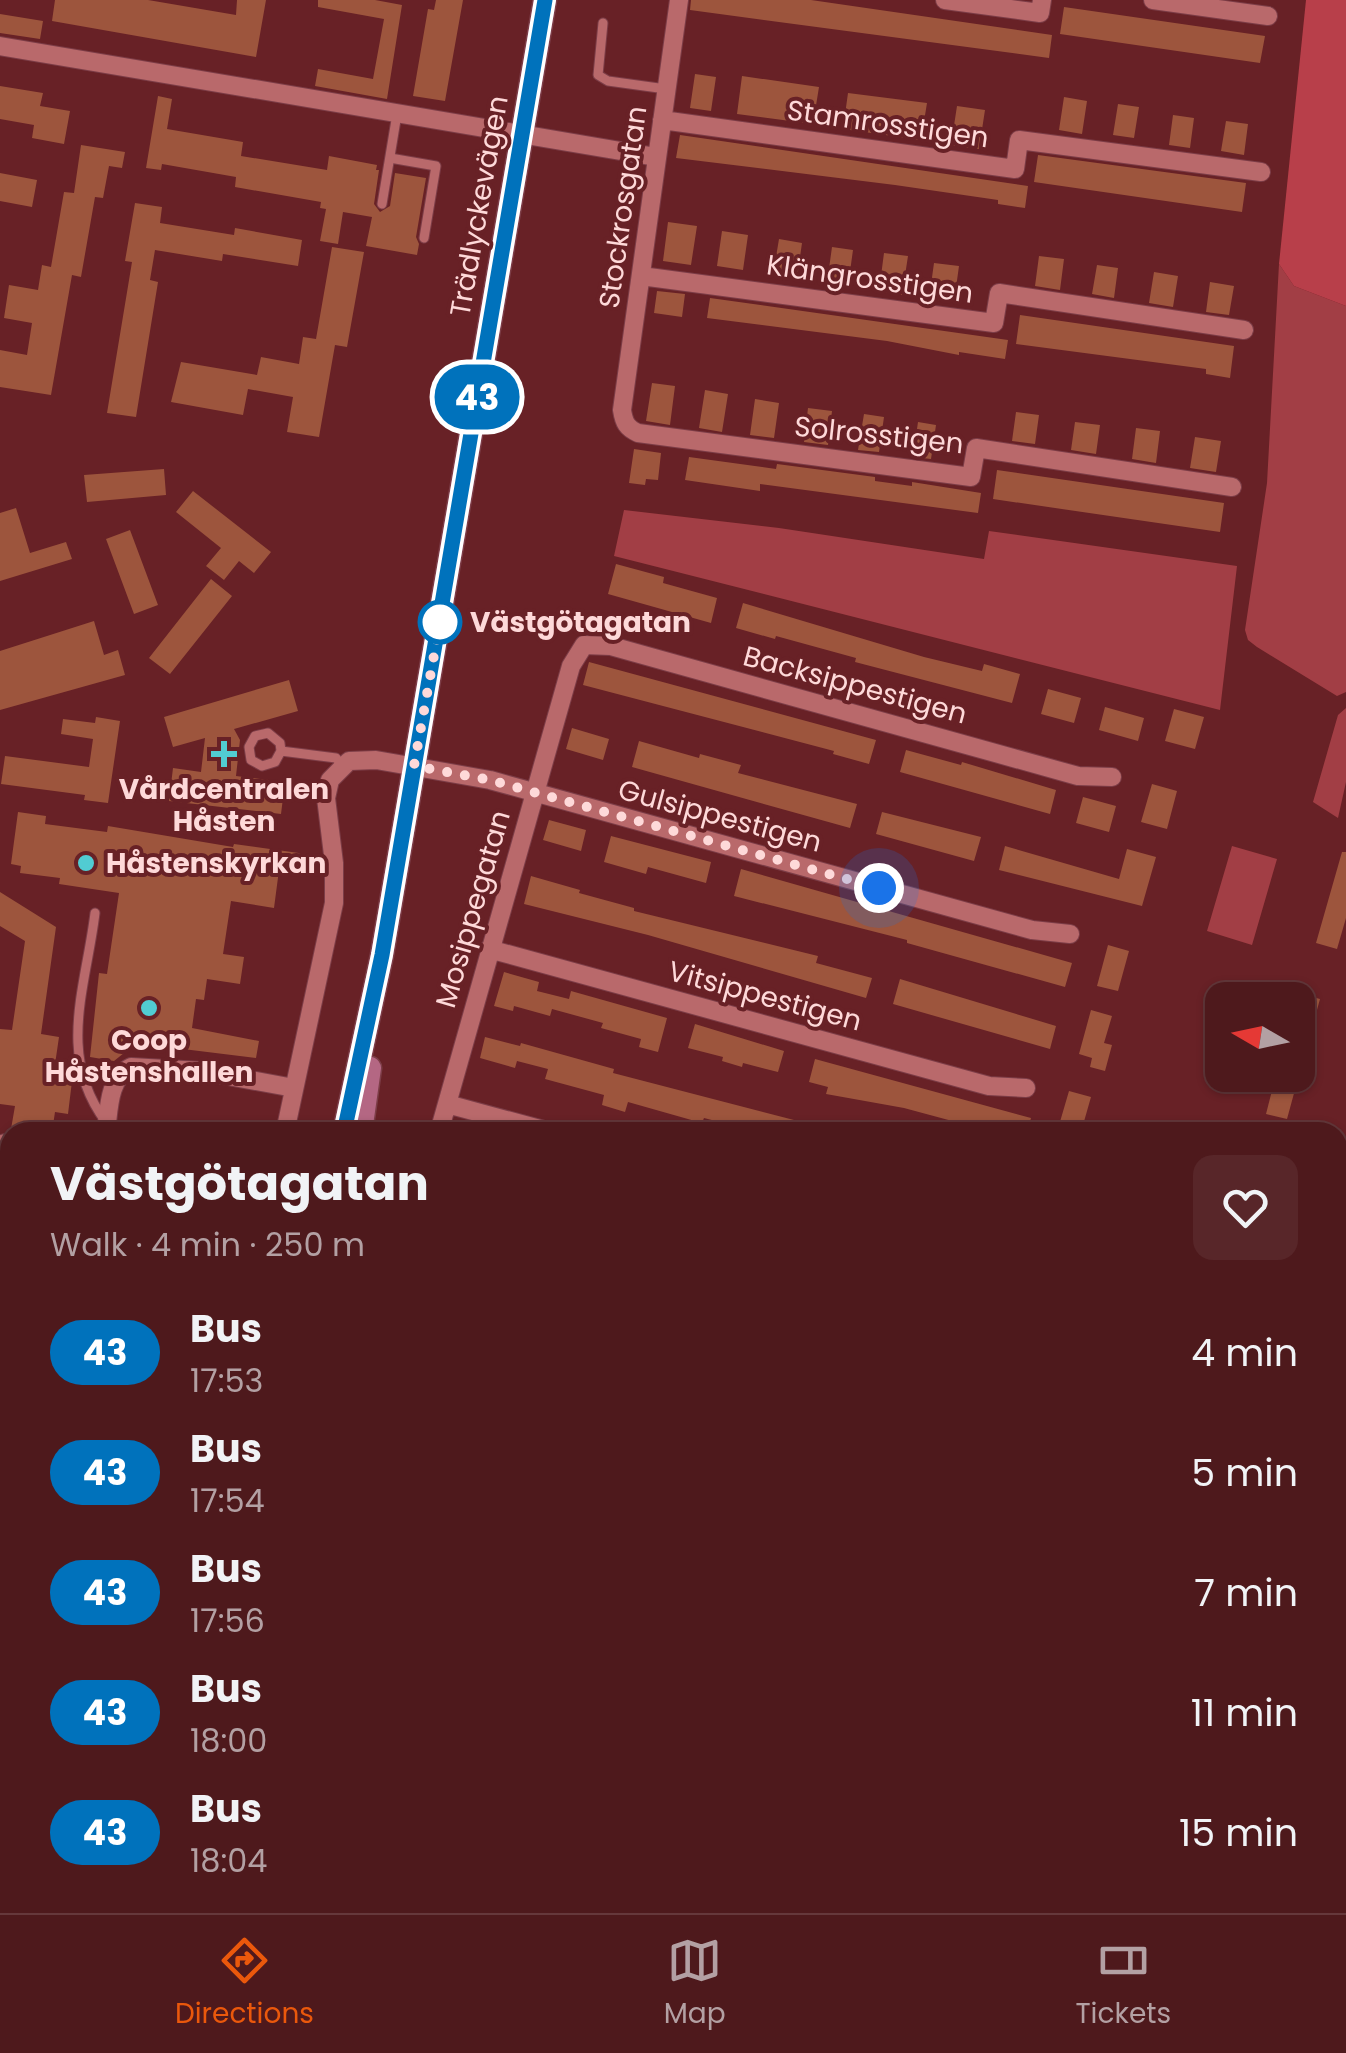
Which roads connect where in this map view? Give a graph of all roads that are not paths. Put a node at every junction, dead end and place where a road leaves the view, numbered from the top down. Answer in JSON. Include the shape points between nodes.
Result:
{"nodes":[{"id":1,"x":545,"y":0,"type":"edge"},
{"id":2,"x":679,"y":0,"type":"edge"},
{"id":3,"x":946,"y":0,"type":"edge"},
{"id":4,"x":1042,"y":0,"type":"edge"},
{"id":5,"x":1153,"y":0,"type":"edge"},
{"id":6,"x":1268,"y":16,"type":"dead end"},
{"id":7,"x":603,"y":23,"type":"dead end"},
{"id":8,"x":0,"y":46,"type":"edge"},
{"id":9,"x":666,"y":89,"type":"junction"},
{"id":10,"x":397,"y":114,"type":"junction"},
{"id":11,"x":662,"y":120,"type":"junction"},
{"id":12,"x":522,"y":134,"type":"junction"},
{"id":13,"x":656,"y":157,"type":"junction"},
{"id":14,"x":390,"y":158,"type":"junction"},
{"id":15,"x":1261,"y":172,"type":"dead end"},
{"id":16,"x":382,"y":204,"type":"dead end"},
{"id":17,"x":424,"y":238,"type":"dead end"},
{"id":18,"x":641,"y":276,"type":"junction"},
{"id":19,"x":1244,"y":330,"type":"dead end"},
{"id":20,"x":624,"y":421,"type":"joint"},
{"id":21,"x":1232,"y":487,"type":"dead end"},
{"id":22,"x":584,"y":645,"type":"joint"},
{"id":23,"x":281,"y":751,"type":"dead end"},
{"id":24,"x":342,"y":766,"type":"junction"},
{"id":25,"x":414,"y":766,"type":"junction"},
{"id":26,"x":1112,"y":777,"type":"dead end"},
{"id":27,"x":534,"y":794,"type":"junction"},
{"id":28,"x":95,"y":912,"type":"dead end"},
{"id":29,"x":1070,"y":934,"type":"dead end"},
{"id":30,"x":490,"y":949,"type":"junction"},
{"id":31,"x":382,"y":955,"type":"junction"},
{"id":32,"x":294,"y":1088,"type":"junction"},
{"id":33,"x":1026,"y":1088,"type":"dead end"},
{"id":34,"x":447,"y":1104,"type":"junction"},
{"id":35,"x":104,"y":1122,"type":"edge"},
{"id":36,"x":108,"y":1122,"type":"edge"},
{"id":37,"x":287,"y":1122,"type":"edge"},
{"id":38,"x":346,"y":1122,"type":"edge"},
{"id":39,"x":362,"y":1122,"type":"edge"},
{"id":40,"x":442,"y":1122,"type":"edge"},
{"id":41,"x":514,"y":1122,"type":"edge"}],
"edges":[{"from":1,"to":12,"type":"street","name":"Trädlyckevägen"},
{"from":2,"to":9,"type":"street","name":"Stockrosgatan"},
{"from":3,"to":4,"type":"street","via":[[1040,13]]},
{"from":5,"to":6,"type":"street"},
{"from":7,"to":9,"type":"lane","via":[[597,68],[602,79]]},
{"from":8,"to":10,"type":"street"},
{"from":9,"to":11,"type":"street","name":"Stockrosgatan"},
{"from":10,"to":12,"type":"street"},
{"from":10,"to":14,"type":"lane"},
{"from":11,"to":13,"type":"street","name":"Stockrosgatan"},
{"from":11,"to":15,"type":"street","name":"Stamrosstigen","via":[[1015,169],[1019,140]]},
{"from":12,"to":13,"type":"street"},
{"from":12,"to":25,"type":"street","name":"Trädlyckevägen"},
{"from":13,"to":18,"type":"street","name":"Stockrosgatan"},
{"from":14,"to":16,"type":"lane"},
{"from":14,"to":17,"type":"lane","via":[[436,166]]},
{"from":18,"to":19,"type":"street","name":"Klängrosstigen","via":[[994,323],[999,293]]},
{"from":18,"to":20,"type":"street","name":"Stockrosgatan"},
{"from":20,"to":21,"type":"street","name":"Solrosstigen","via":[[638,433],[972,477],[976,448]]},
{"from":22,"to":26,"type":"street","name":"Backsippestigen","via":[[611,646],[1078,776]]},
{"from":22,"to":27,"type":"street","name":"Mosippegatan"},
{"from":23,"to":24,"type":"lane","via":[[336,758]]},
{"from":24,"to":25,"type":"street","name":"Gulsippestigen","via":[[362,759]]},
{"from":24,"to":32,"type":"street","via":[[326,798],[334,903]]},
{"from":25,"to":27,"type":"street","name":"Gulsippestigen"},
{"from":25,"to":31,"type":"street","name":"Trädlyckevägen"},
{"from":27,"to":29,"type":"street","name":"Gulsippestigen","via":[[1032,930]]},
{"from":27,"to":30,"type":"street","name":"Mosippegatan"},
{"from":28,"to":35,"type":"lane","via":[[76,1052]]},
{"from":30,"to":33,"type":"street","name":"Vitsippestigen","via":[[988,1086]]},
{"from":30,"to":34,"type":"street","name":"Mosippegatan"},
{"from":31,"to":38,"type":"street","name":"Trädlyckevägen"},
{"from":31,"to":39,"type":"street","name":"Trädlyckevägen"},
{"from":32,"to":36,"type":"street","via":[[201,1071],[131,1068],[114,1083]]},
{"from":32,"to":37,"type":"street"},
{"from":34,"to":40,"type":"street","name":"Mosippegatan"},
{"from":34,"to":41,"type":"street"}]}
